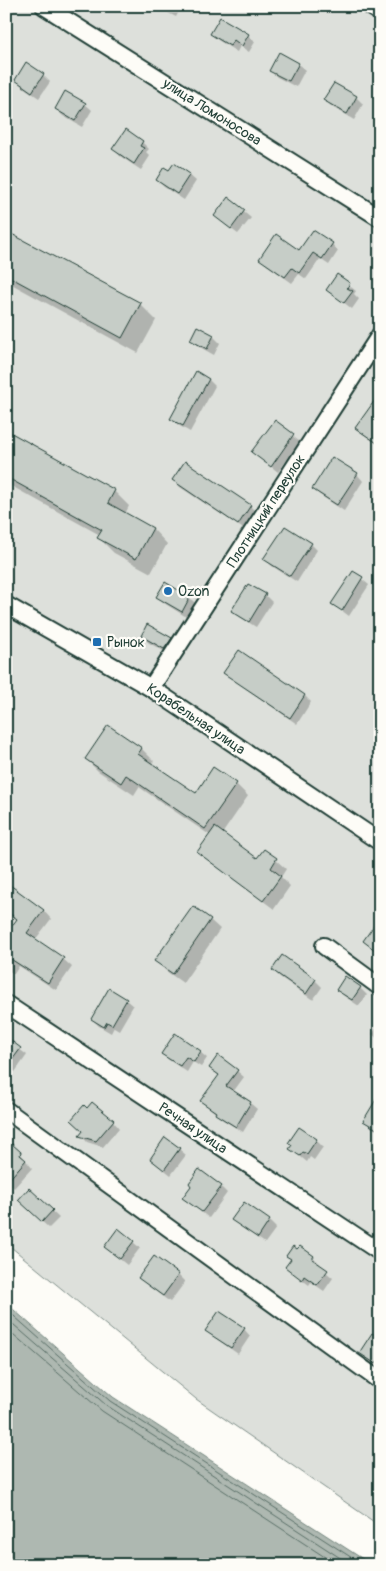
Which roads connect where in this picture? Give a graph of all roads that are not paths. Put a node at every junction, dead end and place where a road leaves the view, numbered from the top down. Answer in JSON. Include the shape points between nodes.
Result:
{"nodes":[{"id":1,"x":44,"y":6,"type":"edge"},
{"id":2,"x":363,"y":6,"type":"edge"},
{"id":3,"x":380,"y":17,"type":"edge"},
{"id":4,"x":380,"y":218,"type":"edge"},
{"id":5,"x":380,"y":335,"type":"edge"},
{"id":6,"x":6,"y":605,"type":"edge"},
{"id":7,"x":151,"y":688,"type":"junction"},
{"id":8,"x":380,"y":842,"type":"edge"},
{"id":9,"x":324,"y":946,"type":"dead end"},
{"id":10,"x":380,"y":987,"type":"edge"},
{"id":11,"x":6,"y":1004,"type":"edge"},
{"id":12,"x":6,"y":1110,"type":"edge"},
{"id":13,"x":378,"y":1248,"type":"edge"},
{"id":14,"x":380,"y":1381,"type":"edge"}],
"edges":[{"from":1,"to":4,"type":"street","name":"улица Ломоносова"},
{"from":2,"to":3,"type":"lane"},
{"from":5,"to":7,"type":"street","name":"Плотницкий переулок"},
{"from":6,"to":7,"type":"street","name":"Корабельная улица"},
{"from":7,"to":8,"type":"street","name":"Корабельная улица"},
{"from":9,"to":10,"type":"street"},
{"from":11,"to":13,"type":"street","name":"Речная улица"},
{"from":12,"to":14,"type":"street"}]}
